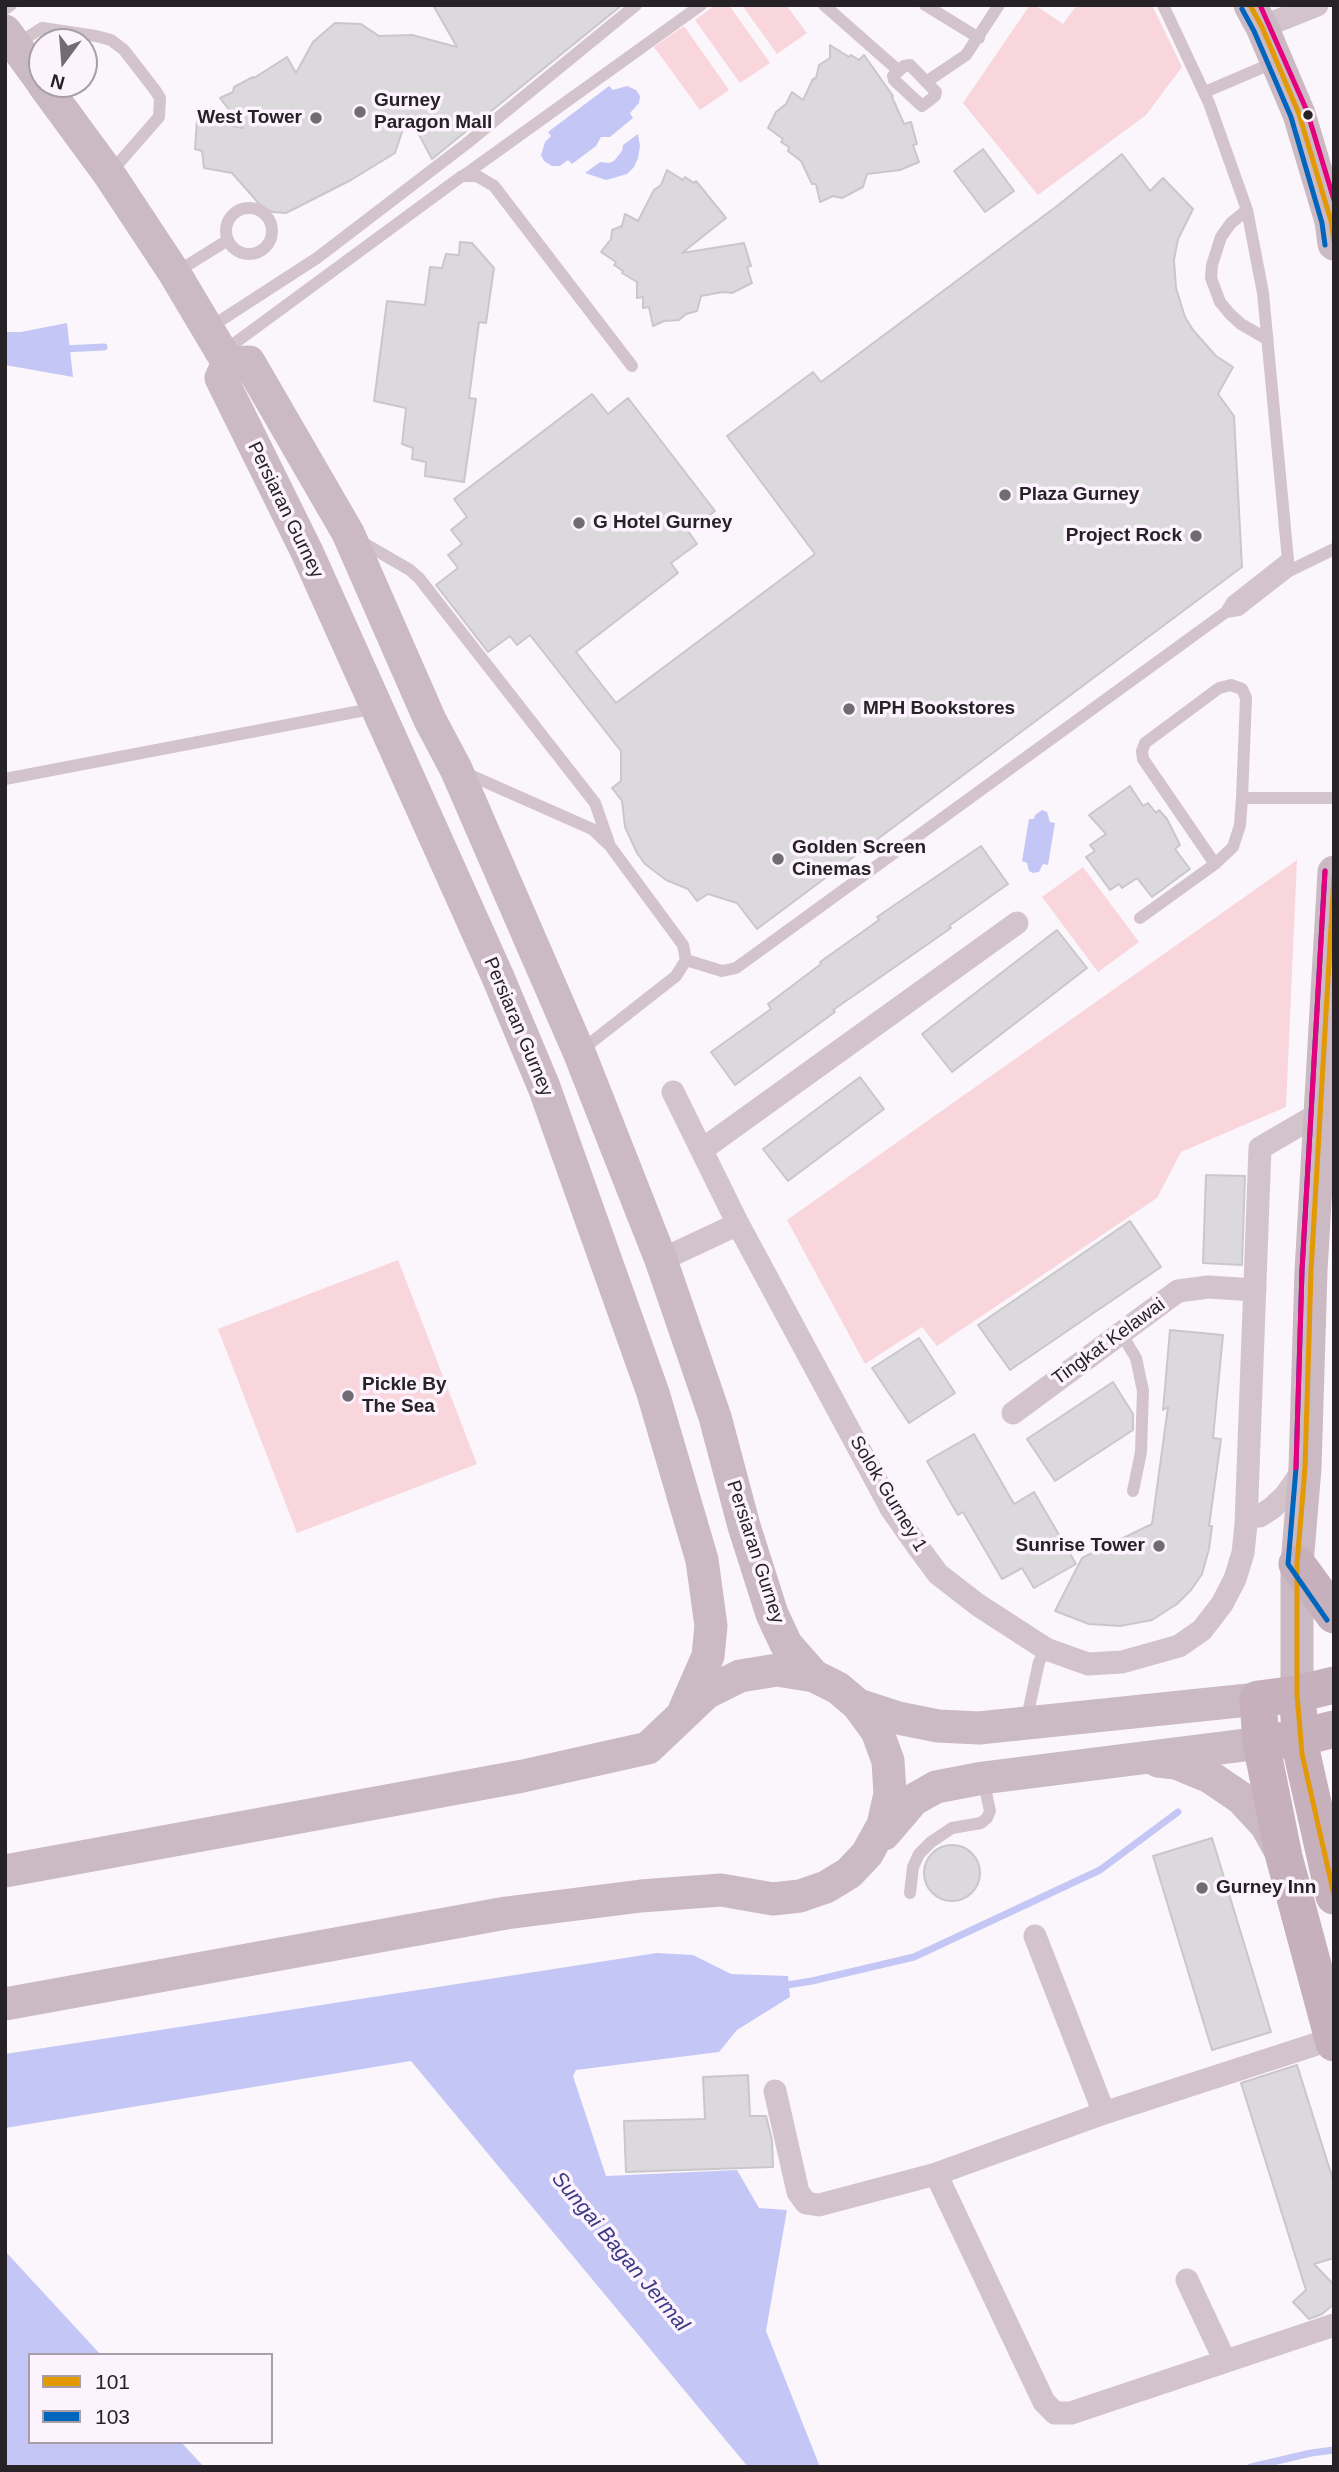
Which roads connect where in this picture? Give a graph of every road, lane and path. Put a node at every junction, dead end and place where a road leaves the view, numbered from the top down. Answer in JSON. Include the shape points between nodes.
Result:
{"nodes":[{"id":1,"x":11,"y":5,"type":"edge"},
{"id":2,"x":636,"y":5,"type":"edge"},
{"id":3,"x":701,"y":5,"type":"edge"},
{"id":4,"x":824,"y":5,"type":"edge"},
{"id":5,"x":925,"y":5,"type":"edge"},
{"id":6,"x":999,"y":5,"type":"edge"},
{"id":7,"x":1163,"y":5,"type":"edge"},
{"id":8,"x":1317,"y":5,"type":"edge"},
{"id":9,"x":5,"y":9,"type":"edge"},
{"id":10,"x":1256,"y":16,"type":"edge"},
{"id":11,"x":10,"y":38,"type":"edge"},
{"id":12,"x":979,"y":38,"type":"junction"},
{"id":13,"x":1277,"y":62,"type":"junction"},
{"id":14,"x":28,"y":63,"type":"edge"},
{"id":15,"x":899,"y":71,"type":"junction"},
{"id":16,"x":926,"y":82,"type":"junction"},
{"id":17,"x":1205,"y":92,"type":"junction"},
{"id":18,"x":54,"y":98,"type":"edge"},
{"id":19,"x":109,"y":174,"type":"junction"},
{"id":20,"x":463,"y":177,"type":"junction"},
{"id":21,"x":1247,"y":210,"type":"junction"},
{"id":22,"x":228,"y":240,"type":"dead end"},
{"id":23,"x":1334,"y":244,"type":"edge"},
{"id":24,"x":175,"y":274,"type":"junction"},
{"id":25,"x":1267,"y":339,"type":"junction"},
{"id":26,"x":219,"y":349,"type":"junction"},
{"id":27,"x":632,"y":366,"type":"dead end"},
{"id":28,"x":348,"y":533,"type":"junction"},
{"id":29,"x":1334,"y":549,"type":"edge"},
{"id":30,"x":307,"y":552,"type":"junction"},
{"id":31,"x":1289,"y":564,"type":"junction"},
{"id":32,"x":376,"y":708,"type":"junction"},
{"id":33,"x":456,"y":769,"type":"junction"},
{"id":34,"x":5,"y":779,"type":"edge"},
{"id":35,"x":1242,"y":798,"type":"junction"},
{"id":36,"x":1334,"y":798,"type":"edge"},
{"id":37,"x":610,"y":846,"type":"junction"},
{"id":38,"x":1215,"y":864,"type":"junction"},
{"id":39,"x":1334,"y":873,"type":"edge"},
{"id":40,"x":1140,"y":918,"type":"dead end"},
{"id":41,"x":1017,"y":923,"type":"dead end"},
{"id":42,"x":686,"y":960,"type":"junction"},
{"id":43,"x":579,"y":1052,"type":"junction"},
{"id":44,"x":673,"y":1092,"type":"dead end"},
{"id":45,"x":1320,"y":1113,"type":"junction"},
{"id":46,"x":703,"y":1149,"type":"junction"},
{"id":47,"x":738,"y":1224,"type":"junction"},
{"id":48,"x":661,"y":1259,"type":"junction"},
{"id":49,"x":1255,"y":1290,"type":"junction"},
{"id":50,"x":1121,"y":1333,"type":"junction"},
{"id":51,"x":1013,"y":1413,"type":"dead end"},
{"id":52,"x":1305,"y":1468,"type":"junction"},
{"id":53,"x":1133,"y":1492,"type":"dead end"},
{"id":54,"x":1247,"y":1516,"type":"junction"},
{"id":55,"x":1297,"y":1564,"type":"junction"},
{"id":56,"x":1334,"y":1615,"type":"edge"},
{"id":57,"x":1046,"y":1649,"type":"junction"},
{"id":58,"x":814,"y":1676,"type":"junction"},
{"id":59,"x":1334,"y":1685,"type":"edge"},
{"id":60,"x":1297,"y":1694,"type":"junction"},
{"id":61,"x":1258,"y":1699,"type":"junction"},
{"id":62,"x":858,"y":1705,"type":"junction"},
{"id":63,"x":681,"y":1720,"type":"junction"},
{"id":64,"x":1026,"y":1723,"type":"junction"},
{"id":65,"x":1334,"y":1729,"type":"edge"},
{"id":66,"x":1299,"y":1738,"type":"junction"},
{"id":67,"x":1262,"y":1742,"type":"junction"},
{"id":68,"x":1139,"y":1758,"type":"junction"},
{"id":69,"x":983,"y":1778,"type":"junction"},
{"id":70,"x":1334,"y":1809,"type":"edge"},
{"id":71,"x":1321,"y":1843,"type":"junction"},
{"id":72,"x":867,"y":1854,"type":"junction"},
{"id":73,"x":1284,"y":1857,"type":"junction"},
{"id":74,"x":5,"y":1871,"type":"edge"},
{"id":75,"x":910,"y":1893,"type":"dead end"},
{"id":76,"x":1334,"y":1896,"type":"edge"},
{"id":77,"x":1035,"y":1936,"type":"dead end"},
{"id":78,"x":5,"y":2004,"type":"edge"},
{"id":79,"x":1333,"y":2041,"type":"edge"},
{"id":80,"x":775,"y":2091,"type":"dead end"},
{"id":81,"x":1104,"y":2113,"type":"junction"},
{"id":82,"x":936,"y":2174,"type":"junction"},
{"id":83,"x":1187,"y":2280,"type":"dead end"},
{"id":84,"x":1334,"y":2325,"type":"edge"},
{"id":85,"x":1225,"y":2361,"type":"junction"}],
"edges":[{"from":1,"to":9,"type":"lane"},
{"from":2,"to":26,"type":"lane","via":[[317,258]]},
{"from":3,"to":20,"type":"lane"},
{"from":4,"to":15,"type":"lane"},
{"from":5,"to":12,"type":"lane"},
{"from":6,"to":12,"type":"lane"},
{"from":7,"to":17,"type":"lane"},
{"from":8,"to":10,"type":"street"},
{"from":10,"to":13,"type":"main road"},
{"from":11,"to":14,"type":"main road","name":"Persiaran Gurney"},
{"from":11,"to":19,"type":"lane","via":[[42,28],[111,40],[155,90],[160,98],[159,117]]},
{"from":12,"to":16,"type":"lane","via":[[961,60]]},
{"from":13,"to":17,"type":"lane"},
{"from":13,"to":23,"type":"main road","via":[[1299,114]]},
{"from":15,"to":16,"type":"lane","via":[[910,65]]},
{"from":15,"to":16,"type":"lane","via":[[894,80],[922,106],[936,92]]},
{"from":17,"to":21,"type":"lane"},
{"from":18,"to":19,"type":"main road","name":"Persiaran Gurney"},
{"from":19,"to":24,"type":"main road","name":"Persiaran Gurney"},
{"from":20,"to":26,"type":"lane"},
{"from":20,"to":27,"type":"lane","via":[[477,176],[494,186]]},
{"from":21,"to":25,"type":"lane"},
{"from":21,"to":25,"type":"lane","via":[[1221,237],[1211,278],[1230,314]]},
{"from":22,"to":24,"type":"lane"},
{"from":24,"to":26,"type":"main road","name":"Persiaran Gurney"},
{"from":25,"to":31,"type":"lane"},
{"from":26,"to":28,"type":"main road","name":"Persiaran Gurney","via":[[248,362]]},
{"from":26,"to":30,"type":"main road","name":"Persiaran Gurney","via":[[221,378]]},
{"from":28,"to":30,"type":"main road"},
{"from":28,"to":33,"type":"main road","name":"Persiaran Gurney"},
{"from":28,"to":37,"type":"lane","via":[[419,578],[595,803]]},
{"from":29,"to":31,"type":"lane"},
{"from":30,"to":32,"type":"main road","name":"Persiaran Gurney"},
{"from":31,"to":42,"type":"lane","via":[[736,968],[722,971]]},
{"from":32,"to":34,"type":"lane"},
{"from":32,"to":63,"type":"main road","name":"Persiaran Gurney","via":[[544,1087],[657,1406],[702,1560],[711,1626],[708,1656]]},
{"from":33,"to":37,"type":"lane","via":[[578,822]]},
{"from":33,"to":43,"type":"main road","name":"Persiaran Gurney"},
{"from":35,"to":36,"type":"lane"},
{"from":35,"to":38,"type":"lane","via":[[1233,846]]},
{"from":35,"to":38,"type":"lane","via":[[1246,698],[1242,689],[1231,685],[1219,688],[1145,743],[1142,751],[1143,759]]},
{"from":37,"to":42,"type":"lane","via":[[678,937]]},
{"from":38,"to":40,"type":"lane"},
{"from":39,"to":45,"type":"main road"},
{"from":41,"to":46,"type":"street"},
{"from":42,"to":43,"type":"lane","via":[[676,976]]},
{"from":43,"to":48,"type":"main road","name":"Persiaran Gurney"},
{"from":44,"to":46,"type":"street","name":"Solok Gurney 1"},
{"from":45,"to":49,"type":"street","name":"Solok Gurney 1","via":[[1260,1148]]},
{"from":45,"to":52,"type":"main road"},
{"from":46,"to":47,"type":"street","name":"Solok Gurney 1"},
{"from":47,"to":48,"type":"street"},
{"from":47,"to":57,"type":"street","name":"Solok Gurney 1","via":[[892,1510],[918,1547],[948,1582]]},
{"from":48,"to":58,"type":"main road","name":"Persiaran Gurney","via":[[715,1417],[772,1615],[786,1644]]},
{"from":49,"to":50,"type":"street","name":"Tingkat Kelawai","via":[[1208,1287],[1178,1291]]},
{"from":49,"to":54,"type":"street","name":"Solok Gurney 1"},
{"from":50,"to":51,"type":"street","name":"Tingkat Kelawai"},
{"from":50,"to":53,"type":"lane","via":[[1136,1358],[1143,1391],[1141,1452]]},
{"from":52,"to":54,"type":"street","via":[[1272,1508],[1260,1516]]},
{"from":52,"to":55,"type":"main road"},
{"from":54,"to":57,"type":"street","name":"Solok Gurney 1","via":[[1243,1553],[1222,1604],[1202,1630],[1179,1646],[1122,1662],[1087,1664]]},
{"from":55,"to":56,"type":"main road"},
{"from":55,"to":60,"type":"main road"},
{"from":57,"to":64,"type":"lane"},
{"from":58,"to":62,"type":"main road"},
{"from":58,"to":63,"type":"main road","via":[[777,1670],[740,1676],[706,1693]]},
{"from":59,"to":60,"type":"main road"},
{"from":60,"to":61,"type":"main road"},
{"from":60,"to":66,"type":"main road"},
{"from":61,"to":64,"type":"main road"},
{"from":61,"to":67,"type":"main road"},
{"from":62,"to":64,"type":"main road","via":[[937,1727]]},
{"from":62,"to":72,"type":"main road","via":[[877,1731],[888,1761],[890,1794],[883,1825]]},
{"from":63,"to":74,"type":"main road","via":[[648,1748],[523,1776]]},
{"from":65,"to":66,"type":"main road"},
{"from":66,"to":67,"type":"main road"},
{"from":66,"to":71,"type":"main road"},
{"from":67,"to":68,"type":"main road"},
{"from":67,"to":73,"type":"main road"},
{"from":68,"to":69,"type":"main road"},
{"from":68,"to":73,"type":"main road","via":[[1176,1763],[1210,1777],[1241,1798],[1266,1825]]},
{"from":69,"to":72,"type":"main road","via":[[936,1787],[913,1800]]},
{"from":69,"to":75,"type":"lane","via":[[990,1811],[987,1818],[981,1824],[952,1828],[931,1842],[913,1867]]},
{"from":70,"to":71,"type":"main road"},
{"from":71,"to":76,"type":"main road"},
{"from":72,"to":78,"type":"main road","via":[[826,1888],[800,1896],[773,1899],[721,1890],[506,1913]]},
{"from":73,"to":79,"type":"main road"},
{"from":77,"to":81,"type":"street"},
{"from":79,"to":81,"type":"street"},
{"from":80,"to":82,"type":"street","via":[[798,2192],[806,2203],[818,2205]]},
{"from":81,"to":82,"type":"street"},
{"from":82,"to":85,"type":"street","via":[[1044,2402],[1055,2413],[1072,2413]]},
{"from":83,"to":85,"type":"street"},
{"from":84,"to":85,"type":"street"}]}
